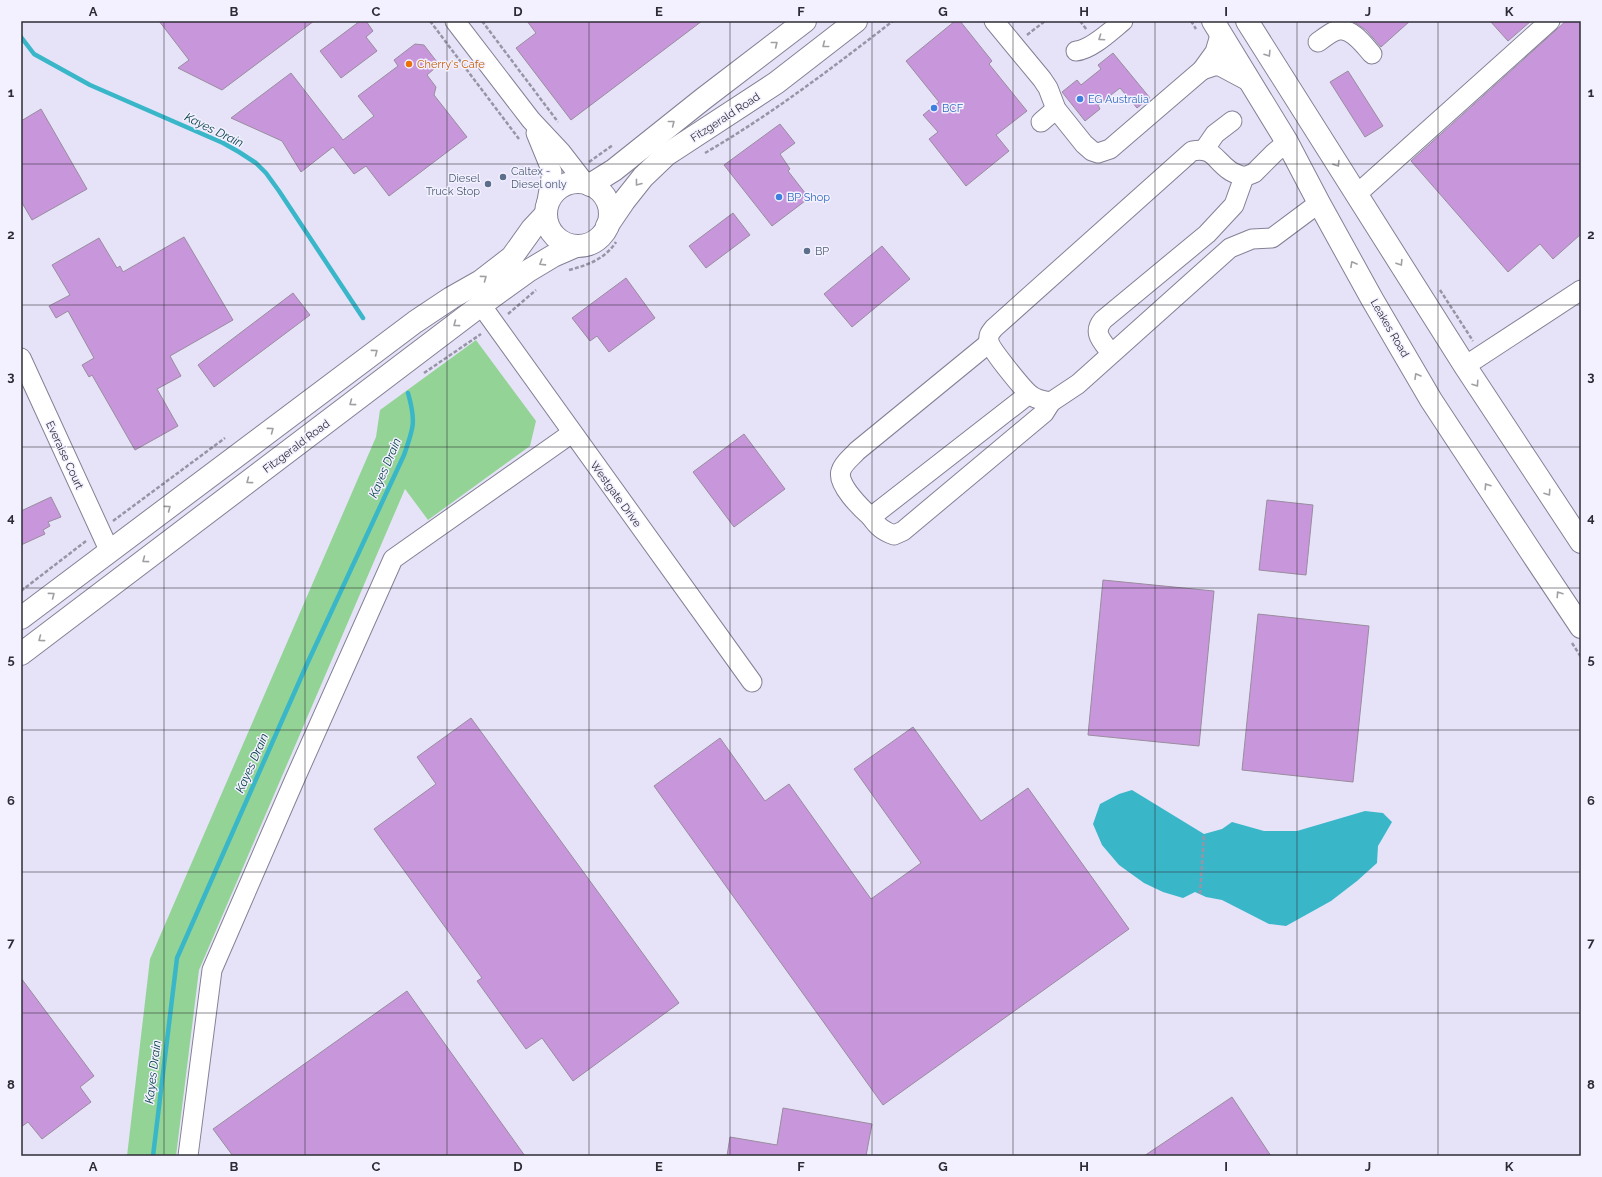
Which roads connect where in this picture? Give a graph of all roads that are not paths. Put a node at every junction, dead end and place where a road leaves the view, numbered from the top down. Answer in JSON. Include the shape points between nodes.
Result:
{"nodes":[{"id":1,"x":456,"y":21,"type":"edge"},
{"id":2,"x":805,"y":21,"type":"edge"},
{"id":3,"x":856,"y":21,"type":"edge"},
{"id":4,"x":994,"y":21,"type":"edge"},
{"id":5,"x":1123,"y":21,"type":"edge"},
{"id":6,"x":1247,"y":21,"type":"edge"},
{"id":7,"x":1550,"y":21,"type":"edge"},
{"id":8,"x":1217,"y":27,"type":"edge"},
{"id":9,"x":1318,"y":42,"type":"dead end"},
{"id":10,"x":1076,"y":51,"type":"dead end"},
{"id":11,"x":1372,"y":54,"type":"dead end"},
{"id":12,"x":1202,"y":70,"type":"junction"},
{"id":13,"x":1250,"y":82,"type":"junction"},
{"id":14,"x":1056,"y":109,"type":"junction"},
{"id":15,"x":530,"y":120,"type":"junction"},
{"id":16,"x":1232,"y":121,"type":"dead end"},
{"id":17,"x":1041,"y":122,"type":"dead end"},
{"id":18,"x":1288,"y":142,"type":"junction"},
{"id":19,"x":1204,"y":150,"type":"junction"},
{"id":20,"x":1244,"y":177,"type":"junction"},
{"id":21,"x":587,"y":184,"type":"junction"},
{"id":22,"x":1357,"y":194,"type":"junction"},
{"id":23,"x":1319,"y":203,"type":"junction"},
{"id":24,"x":546,"y":210,"type":"junction"},
{"id":25,"x":607,"y":226,"type":"junction"},
{"id":26,"x":576,"y":246,"type":"junction"},
{"id":27,"x":1581,"y":290,"type":"edge"},
{"id":28,"x":481,"y":305,"type":"junction"},
{"id":29,"x":989,"y":344,"type":"junction"},
{"id":30,"x":1111,"y":353,"type":"junction"},
{"id":31,"x":21,"y":358,"type":"edge"},
{"id":32,"x":1465,"y":366,"type":"junction"},
{"id":33,"x":1029,"y":394,"type":"junction"},
{"id":34,"x":1050,"y":402,"type":"junction"},
{"id":35,"x":572,"y":433,"type":"junction"},
{"id":36,"x":871,"y":517,"type":"junction"},
{"id":37,"x":1581,"y":542,"type":"edge"},
{"id":38,"x":110,"y":552,"type":"junction"},
{"id":39,"x":21,"y":618,"type":"edge"},
{"id":40,"x":1581,"y":626,"type":"edge"},
{"id":41,"x":21,"y":654,"type":"edge"},
{"id":42,"x":752,"y":682,"type":"dead end"},
{"id":43,"x":188,"y":1156,"type":"edge"}],
"edges":[{"from":1,"to":15,"type":"street"},
{"from":21,"to":2,"type":"main road","one_way":true,"via":[[614,170]]},
{"from":3,"to":25,"type":"main road","name":"Fitzgerald Road","one_way":true,"via":[[776,83],[666,155],[643,176]]},
{"from":4,"to":14,"type":"street","via":[[1048,88]]},
{"from":5,"to":10,"type":"street","one_way":true,"via":[[1104,37]]},
{"from":6,"to":22,"type":"main road","one_way":true},
{"from":7,"to":22,"type":"street"},
{"from":8,"to":12,"type":"street","via":[[1215,52]]},
{"from":8,"to":13,"type":"main road","name":"Leakes Road"},
{"from":9,"to":11,"type":"street","via":[[1340,30],[1348,31]]},
{"from":12,"to":13,"type":"street","via":[[1220,66]]},
{"from":12,"to":14,"type":"street","via":[[1104,152],[1092,151],[1084,144]]},
{"from":13,"to":18,"type":"main road","name":"Leakes Road"},
{"from":14,"to":17,"type":"street"},
{"from":15,"to":21,"type":"street"},
{"from":15,"to":24,"type":"street","via":[[552,172]]},
{"from":16,"to":19,"type":"street","via":[[1215,134]]},
{"from":18,"to":20,"type":"street","via":[[1254,173]]},
{"from":18,"to":23,"type":"main road","name":"Leakes Road"},
{"from":19,"to":20,"type":"street","via":[[1230,170]]},
{"from":19,"to":29,"type":"street","via":[[1192,151],[994,328],[988,335]]},
{"from":20,"to":30,"type":"street","via":[[1234,205],[1207,234],[1098,326],[1098,334]]},
{"from":21,"to":24,"type":"main road","via":[[565,184],[550,197]]},
{"from":21,"to":25,"type":"main road","via":[[599,190],[605,197],[610,216]]},
{"from":22,"to":32,"type":"main road","one_way":true},
{"from":23,"to":30,"type":"street","via":[[1272,238],[1252,239],[1230,248]]},
{"from":40,"to":23,"type":"main road","name":"Leakes Road","one_way":true,"via":[[1431,400]]},
{"from":24,"to":26,"type":"main road","via":[[547,224],[552,232],[558,239]]},
{"from":38,"to":24,"type":"main road","one_way":true,"via":[[415,322],[480,281],[512,257]]},
{"from":25,"to":26,"type":"main road","via":[[595,241]]},
{"from":26,"to":28,"type":"main road","name":"Fitzgerald Road","one_way":true,"via":[[528,271]]},
{"from":27,"to":32,"type":"street"},
{"from":28,"to":35,"type":"street","name":"Westgate Drive"},
{"from":28,"to":41,"type":"main road","name":"Fitzgerald Road","one_way":true},
{"from":29,"to":33,"type":"street"},
{"from":29,"to":36,"type":"street","via":[[844,464],[840,471],[842,482]]},
{"from":30,"to":34,"type":"street","via":[[1078,384]]},
{"from":31,"to":38,"type":"street","name":"Everaise Court"},
{"from":32,"to":37,"type":"main road","one_way":true},
{"from":33,"to":34,"type":"street","via":[[1041,401]]},
{"from":33,"to":36,"type":"street"},
{"from":34,"to":36,"type":"street","via":[[1044,413],[903,531],[894,535],[883,531]]},
{"from":35,"to":42,"type":"street","name":"Westgate Drive"},
{"from":35,"to":43,"type":"street","via":[[393,559],[212,970]]},
{"from":39,"to":38,"type":"main road","one_way":true}]}
